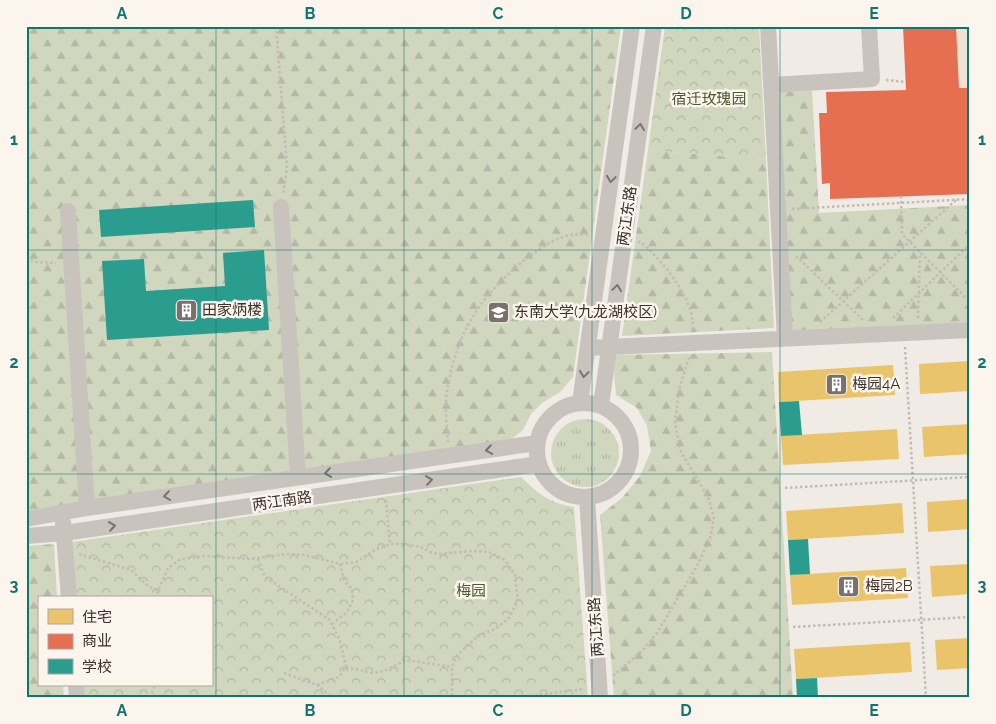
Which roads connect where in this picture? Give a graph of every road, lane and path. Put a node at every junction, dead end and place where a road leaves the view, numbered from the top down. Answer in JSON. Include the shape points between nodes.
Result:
{"nodes":[{"id":1,"x":276,"y":26,"type":"edge"},
{"id":2,"x":632,"y":26,"type":"edge"},
{"id":3,"x":654,"y":26,"type":"edge"},
{"id":4,"x":768,"y":26,"type":"edge"},
{"id":5,"x":869,"y":26,"type":"edge"},
{"id":6,"x":872,"y":79,"type":"junction"},
{"id":7,"x":906,"y":82,"type":"dead end"},
{"id":8,"x":771,"y":84,"type":"junction"},
{"id":9,"x":901,"y":196,"type":"dead end"},
{"id":10,"x":970,"y":199,"type":"edge"},
{"id":11,"x":956,"y":200,"type":"junction"},
{"id":12,"x":901,"y":203,"type":"junction"},
{"id":13,"x":281,"y":207,"type":"joint"},
{"id":14,"x":778,"y":210,"type":"junction"},
{"id":15,"x":68,"y":211,"type":"dead end"},
{"id":16,"x":603,"y":234,"type":"junction"},
{"id":17,"x":624,"y":240,"type":"junction"},
{"id":18,"x":779,"y":240,"type":"junction"},
{"id":19,"x":910,"y":241,"type":"junction"},
{"id":20,"x":970,"y":244,"type":"edge"},
{"id":21,"x":920,"y":252,"type":"junction"},
{"id":22,"x":26,"y":258,"type":"edge"},
{"id":23,"x":71,"y":266,"type":"junction"},
{"id":24,"x":940,"y":273,"type":"junction"},
{"id":25,"x":919,"y":293,"type":"junction"},
{"id":26,"x":843,"y":301,"type":"junction"},
{"id":27,"x":970,"y":302,"type":"edge"},
{"id":28,"x":970,"y":330,"type":"edge"},
{"id":29,"x":911,"y":333,"type":"junction"},
{"id":30,"x":877,"y":334,"type":"junction"},
{"id":31,"x":784,"y":338,"type":"junction"},
{"id":32,"x":802,"y":338,"type":"junction"},
{"id":33,"x":694,"y":343,"type":"junction"},
{"id":34,"x":609,"y":347,"type":"junction"},
{"id":35,"x":588,"y":348,"type":"junction"},
{"id":36,"x":580,"y":403,"type":"junction"},
{"id":37,"x":601,"y":406,"type":"junction"},
{"id":38,"x":537,"y":443,"type":"junction"},
{"id":39,"x":450,"y":456,"type":"junction"},
{"id":40,"x":390,"y":464,"type":"junction"},
{"id":41,"x":538,"y":464,"type":"junction"},
{"id":42,"x":970,"y":477,"type":"edge"},
{"id":43,"x":298,"y":478,"type":"junction"},
{"id":44,"x":913,"y":481,"type":"junction"},
{"id":45,"x":387,"y":486,"type":"junction"},
{"id":46,"x":785,"y":488,"type":"dead end"},
{"id":47,"x":219,"y":489,"type":"junction"},
{"id":48,"x":587,"y":497,"type":"junction"},
{"id":49,"x":87,"y":508,"type":"junction"},
{"id":50,"x":222,"y":510,"type":"junction"},
{"id":51,"x":62,"y":513,"type":"junction"},
{"id":52,"x":26,"y":519,"type":"edge"},
{"id":53,"x":26,"y":536,"type":"edge"},
{"id":54,"x":64,"y":541,"type":"junction"},
{"id":55,"x":390,"y":544,"type":"junction"},
{"id":56,"x":258,"y":559,"type":"junction"},
{"id":57,"x":340,"y":564,"type":"junction"},
{"id":58,"x":158,"y":590,"type":"junction"},
{"id":59,"x":69,"y":596,"type":"edge"},
{"id":60,"x":156,"y":596,"type":"edge"},
{"id":61,"x":970,"y":617,"type":"edge"},
{"id":62,"x":921,"y":620,"type":"junction"},
{"id":63,"x":332,"y":624,"type":"junction"},
{"id":64,"x":793,"y":627,"type":"dead end"},
{"id":65,"x":346,"y":667,"type":"junction"},
{"id":66,"x":452,"y":667,"type":"junction"},
{"id":67,"x":284,"y":673,"type":"dead end"},
{"id":68,"x":317,"y":685,"type":"junction"},
{"id":69,"x":155,"y":686,"type":"edge"},
{"id":70,"x":600,"y":693,"type":"edge"},
{"id":71,"x":150,"y":698,"type":"edge"},
{"id":72,"x":332,"y":698,"type":"edge"},
{"id":73,"x":452,"y":698,"type":"edge"},
{"id":74,"x":515,"y":698,"type":"edge"},
{"id":75,"x":926,"y":698,"type":"edge"}],
"edges":[{"from":1,"to":13,"type":"path","via":[[287,168]]},
{"from":2,"to":16,"type":"street","name":"两江东路","one_way":true},
{"from":17,"to":3,"type":"street","name":"两江东路","one_way":true},
{"from":4,"to":8,"type":"street"},
{"from":5,"to":6,"type":"street"},
{"from":6,"to":7,"type":"path"},
{"from":6,"to":8,"type":"street"},
{"from":8,"to":14,"type":"street"},
{"from":9,"to":12,"type":"path"},
{"from":10,"to":11,"type":"path"},
{"from":11,"to":12,"type":"path"},
{"from":11,"to":19,"type":"path"},
{"from":12,"to":14,"type":"path"},
{"from":12,"to":19,"type":"path","via":[[902,234]]},
{"from":13,"to":43,"type":"street"},
{"from":14,"to":18,"type":"street"},
{"from":15,"to":23,"type":"street"},
{"from":16,"to":35,"type":"street","name":"两江东路"},
{"from":16,"to":39,"type":"path","via":[[570,235],[531,254],[490,292],[475,312],[461,341],[447,386]]},
{"from":17,"to":33,"type":"path","via":[[641,242],[673,277],[691,313]]},
{"from":34,"to":17,"type":"street","name":"两江东路","one_way":true},
{"from":18,"to":26,"type":"path"},
{"from":18,"to":31,"type":"street"},
{"from":19,"to":21,"type":"path"},
{"from":19,"to":26,"type":"path"},
{"from":20,"to":24,"type":"path"},
{"from":21,"to":24,"type":"path"},
{"from":21,"to":25,"type":"path"},
{"from":22,"to":23,"type":"path"},
{"from":23,"to":49,"type":"street"},
{"from":24,"to":25,"type":"path"},
{"from":24,"to":27,"type":"path"},
{"from":25,"to":29,"type":"path"},
{"from":25,"to":30,"type":"path"},
{"from":26,"to":30,"type":"path"},
{"from":26,"to":32,"type":"path"},
{"from":28,"to":29,"type":"street"},
{"from":29,"to":30,"type":"street"},
{"from":29,"to":44,"type":"path"},
{"from":30,"to":32,"type":"street"},
{"from":31,"to":32,"type":"street"},
{"from":31,"to":33,"type":"street"},
{"from":33,"to":34,"type":"street"},
{"from":33,"to":70,"type":"path","via":[[679,389],[675,424],[682,452],[708,497],[714,518],[710,540],[657,633]]},
{"from":34,"to":35,"type":"street"},
{"from":34,"to":37,"type":"street","name":"两江东路"},
{"from":35,"to":36,"type":"street","name":"两江东路","one_way":true},
{"from":36,"to":37,"type":"street"},
{"from":36,"to":38,"type":"street","via":[[559,409],[547,419]]},
{"from":37,"to":48,"type":"street","via":[[618,416],[626,428],[631,443],[631,459],[615,485],[602,494]]},
{"from":38,"to":39,"type":"street","one_way":true},
{"from":38,"to":41,"type":"street"},
{"from":39,"to":40,"type":"street"},
{"from":40,"to":43,"type":"street","one_way":true},
{"from":40,"to":45,"type":"street"},
{"from":45,"to":41,"type":"street","name":"两江南路","one_way":true},
{"from":41,"to":48,"type":"street","via":[[545,478],[557,489]]},
{"from":42,"to":44,"type":"path"},
{"from":43,"to":47,"type":"street"},
{"from":44,"to":46,"type":"path"},
{"from":44,"to":62,"type":"path"},
{"from":45,"to":50,"type":"street","name":"两江南路"},
{"from":45,"to":55,"type":"path"},
{"from":47,"to":49,"type":"street","one_way":true},
{"from":47,"to":50,"type":"street"},
{"from":48,"to":70,"type":"street","name":"两江东路"},
{"from":49,"to":51,"type":"street"},
{"from":54,"to":50,"type":"street","name":"两江南路","one_way":true},
{"from":51,"to":52,"type":"street"},
{"from":51,"to":54,"type":"street"},
{"from":53,"to":54,"type":"street","name":"两江南路"},
{"from":54,"to":58,"type":"path","via":[[131,570],[148,586]]},
{"from":54,"to":59,"type":"street"},
{"from":55,"to":57,"type":"path","via":[[356,562]]},
{"from":55,"to":66,"type":"path","via":[[422,547],[439,554],[472,550],[489,552],[505,560],[515,575],[518,601],[508,619],[465,647]]},
{"from":56,"to":57,"type":"path","via":[[287,554],[305,555]]},
{"from":56,"to":58,"type":"path","via":[[207,556],[181,559],[168,568]]},
{"from":56,"to":63,"type":"path","via":[[265,577]]},
{"from":57,"to":63,"type":"path","via":[[344,580],[352,589],[353,600],[347,612]]},
{"from":58,"to":60,"type":"path"},
{"from":61,"to":62,"type":"path"},
{"from":62,"to":64,"type":"path"},
{"from":62,"to":75,"type":"path"},
{"from":63,"to":65,"type":"path"},
{"from":65,"to":66,"type":"path","via":[[373,673],[406,660]]},
{"from":65,"to":68,"type":"path","via":[[339,677]]},
{"from":66,"to":73,"type":"path"},
{"from":67,"to":68,"type":"path"},
{"from":68,"to":72,"type":"path"},
{"from":69,"to":71,"type":"path"},
{"from":70,"to":74,"type":"path"}]}
